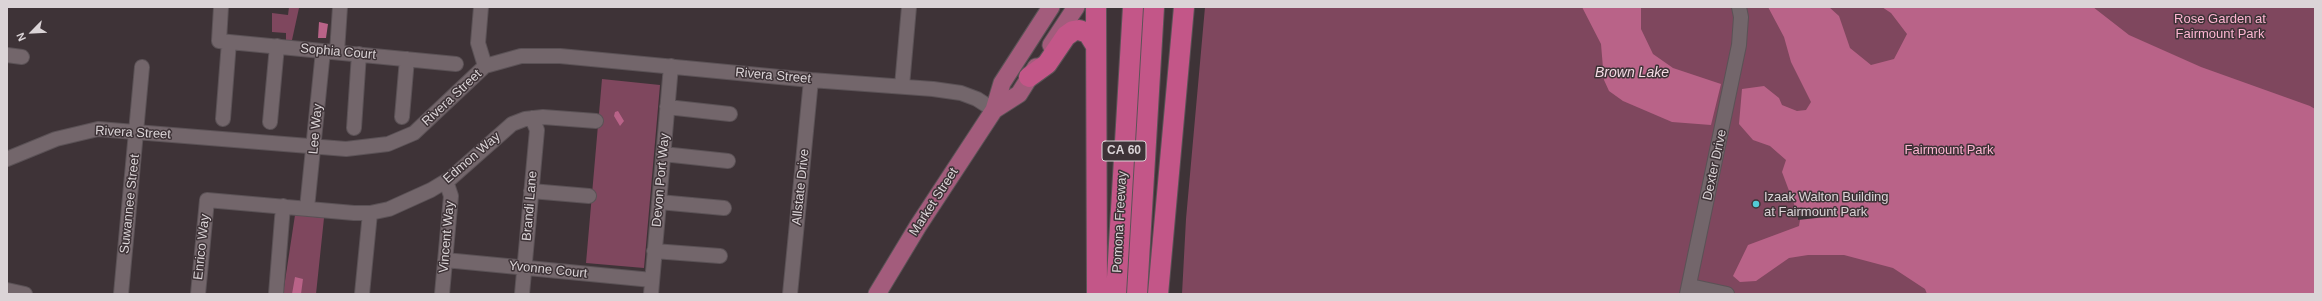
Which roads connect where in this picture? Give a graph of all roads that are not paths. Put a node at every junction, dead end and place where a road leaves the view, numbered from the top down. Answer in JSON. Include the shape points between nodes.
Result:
{"nodes":[{"id":1,"x":220,"y":7,"type":"edge"},
{"id":2,"x":340,"y":7,"type":"edge"},
{"id":3,"x":481,"y":7,"type":"edge"},
{"id":4,"x":909,"y":7,"type":"edge"},
{"id":5,"x":1051,"y":7,"type":"edge"},
{"id":6,"x":1076,"y":7,"type":"edge"},
{"id":7,"x":1096,"y":7,"type":"edge"},
{"id":8,"x":1133,"y":7,"type":"edge"},
{"id":9,"x":1154,"y":7,"type":"edge"},
{"id":10,"x":1184,"y":7,"type":"edge"},
{"id":11,"x":1739,"y":7,"type":"edge"},
{"id":12,"x":224,"y":41,"type":"junction"},
{"id":13,"x":277,"y":46,"type":"junction"},
{"id":14,"x":1096,"y":46,"type":"junction"},
{"id":15,"x":322,"y":51,"type":"junction"},
{"id":16,"x":337,"y":52,"type":"junction"},
{"id":17,"x":359,"y":54,"type":"junction"},
{"id":18,"x":7,"y":55,"type":"edge"},
{"id":19,"x":22,"y":57,"type":"dead end"},
{"id":20,"x":407,"y":59,"type":"junction"},
{"id":21,"x":456,"y":64,"type":"dead end"},
{"id":22,"x":142,"y":66,"type":"dead end"},
{"id":23,"x":485,"y":66,"type":"junction"},
{"id":24,"x":670,"y":66,"type":"junction"},
{"id":25,"x":1029,"y":77,"type":"junction"},
{"id":26,"x":812,"y":80,"type":"junction"},
{"id":27,"x":902,"y":86,"type":"junction"},
{"id":28,"x":667,"y":107,"type":"junction"},
{"id":29,"x":994,"y":110,"type":"junction"},
{"id":30,"x":730,"y":114,"type":"dead end"},
{"id":31,"x":402,"y":117,"type":"dead end"},
{"id":32,"x":532,"y":118,"type":"junction"},
{"id":33,"x":223,"y":119,"type":"dead end"},
{"id":34,"x":596,"y":121,"type":"dead end"},
{"id":35,"x":270,"y":122,"type":"dead end"},
{"id":36,"x":354,"y":128,"type":"dead end"},
{"id":37,"x":137,"y":132,"type":"junction"},
{"id":38,"x":314,"y":146,"type":"junction"},
{"id":39,"x":663,"y":154,"type":"junction"},
{"id":40,"x":7,"y":159,"type":"edge"},
{"id":41,"x":728,"y":161,"type":"dead end"},
{"id":42,"x":446,"y":181,"type":"junction"},
{"id":43,"x":531,"y":191,"type":"junction"},
{"id":44,"x":589,"y":196,"type":"dead end"},
{"id":45,"x":207,"y":200,"type":"joint"},
{"id":46,"x":659,"y":202,"type":"junction"},
{"id":47,"x":283,"y":206,"type":"junction"},
{"id":48,"x":308,"y":208,"type":"junction"},
{"id":49,"x":724,"y":208,"type":"dead end"},
{"id":50,"x":370,"y":212,"type":"junction"},
{"id":51,"x":654,"y":251,"type":"junction"},
{"id":52,"x":720,"y":256,"type":"dead end"},
{"id":53,"x":445,"y":260,"type":"junction"},
{"id":54,"x":524,"y":267,"type":"junction"},
{"id":55,"x":652,"y":280,"type":"junction"},
{"id":56,"x":7,"y":290,"type":"edge"},
{"id":57,"x":1689,"y":290,"type":"edge"},
{"id":58,"x":24,"y":294,"type":"edge"},
{"id":59,"x":121,"y":294,"type":"edge"},
{"id":60,"x":198,"y":294,"type":"edge"},
{"id":61,"x":276,"y":294,"type":"edge"},
{"id":62,"x":362,"y":294,"type":"edge"},
{"id":63,"x":442,"y":294,"type":"edge"},
{"id":64,"x":522,"y":294,"type":"edge"},
{"id":65,"x":651,"y":294,"type":"edge"},
{"id":66,"x":790,"y":294,"type":"edge"},
{"id":67,"x":877,"y":294,"type":"edge"},
{"id":68,"x":1097,"y":294,"type":"edge"},
{"id":69,"x":1116,"y":294,"type":"edge"},
{"id":70,"x":1137,"y":294,"type":"edge"},
{"id":71,"x":1158,"y":294,"type":"edge"},
{"id":72,"x":1727,"y":294,"type":"edge"}],
"edges":[{"from":1,"to":12,"type":"street"},
{"from":2,"to":16,"type":"street"},
{"from":3,"to":23,"type":"street","via":[[478,43]]},
{"from":4,"to":27,"type":"street"},
{"from":5,"to":29,"type":"main road","name":"Market Street","via":[[1002,83]]},
{"from":6,"to":25,"type":"main road","name":"Market Street"},
{"from":7,"to":14,"type":"highway"},
{"from":8,"to":69,"type":"highway","name":"Pomona Freeway","number":"CA 60"},
{"from":9,"to":70,"type":"highway","name":"Pomona Freeway","number":"CA 60"},
{"from":10,"to":71,"type":"highway"},
{"from":11,"to":57,"type":"street","name":"Dexter Drive","via":[[1739,45]]},
{"from":12,"to":13,"type":"street","name":"Sophia Court"},
{"from":12,"to":33,"type":"street"},
{"from":13,"to":15,"type":"street","name":"Sophia Court"},
{"from":13,"to":35,"type":"street"},
{"from":14,"to":25,"type":"highway","via":[[1088,33],[1073,31],[1066,36],[1047,64]]},
{"from":14,"to":68,"type":"highway"},
{"from":15,"to":16,"type":"street","name":"Sophia Court"},
{"from":15,"to":38,"type":"street","name":"Lee Way"},
{"from":16,"to":17,"type":"street","name":"Sophia Court"},
{"from":17,"to":20,"type":"street","name":"Sophia Court"},
{"from":17,"to":36,"type":"street"},
{"from":18,"to":19,"type":"street"},
{"from":20,"to":21,"type":"street","name":"Sophia Court"},
{"from":20,"to":31,"type":"street"},
{"from":22,"to":37,"type":"street","name":"Suwannee Street"},
{"from":23,"to":24,"type":"street","name":"Rivera Street","via":[[520,56],[560,56]]},
{"from":23,"to":38,"type":"street","name":"Rivera Street","via":[[414,132],[388,144],[346,148]]},
{"from":24,"to":26,"type":"street","name":"Rivera Street"},
{"from":24,"to":28,"type":"street","name":"Devon Port Way"},
{"from":25,"to":29,"type":"main road","name":"Market Street","via":[[1019,94]]},
{"from":26,"to":27,"type":"street","name":"Rivera Street"},
{"from":26,"to":66,"type":"street","name":"Allstate Drive"},
{"from":27,"to":29,"type":"street","name":"Rivera Street","via":[[961,93]]},
{"from":28,"to":30,"type":"street"},
{"from":28,"to":39,"type":"street","name":"Devon Port Way"},
{"from":29,"to":67,"type":"main road","name":"Market Street"},
{"from":32,"to":34,"type":"street","name":"Edmon Way","via":[[543,116]]},
{"from":32,"to":42,"type":"street","name":"Edmon Way","via":[[512,124]]},
{"from":32,"to":43,"type":"street","name":"Brandi Lane","via":[[537,130]]},
{"from":37,"to":38,"type":"street","name":"Rivera Street"},
{"from":37,"to":40,"type":"street","name":"Rivera Street","via":[[98,129],[74,133]]},
{"from":37,"to":59,"type":"street","name":"Suwannee Street"},
{"from":38,"to":48,"type":"street","name":"Lee Way"},
{"from":39,"to":41,"type":"street"},
{"from":39,"to":46,"type":"street","name":"Devon Port Way"},
{"from":42,"to":50,"type":"street","name":"Edmon Way","via":[[389,209]]},
{"from":42,"to":53,"type":"street","name":"Vincent Way","via":[[451,196]]},
{"from":43,"to":44,"type":"street"},
{"from":43,"to":54,"type":"street","name":"Brandi Lane"},
{"from":45,"to":47,"type":"street","name":"Edmon Way"},
{"from":45,"to":60,"type":"street","name":"Enrico Way"},
{"from":46,"to":49,"type":"street"},
{"from":46,"to":51,"type":"street","name":"Devon Port Way"},
{"from":47,"to":48,"type":"street","name":"Edmon Way"},
{"from":47,"to":61,"type":"street"},
{"from":48,"to":50,"type":"street","name":"Edmon Way","via":[[354,213]]},
{"from":50,"to":62,"type":"street"},
{"from":51,"to":52,"type":"street"},
{"from":51,"to":55,"type":"street","name":"Devon Port Way"},
{"from":53,"to":54,"type":"street","name":"Yvonne Court"},
{"from":53,"to":63,"type":"street","name":"Vincent Way"},
{"from":54,"to":55,"type":"street","name":"Yvonne Court"},
{"from":54,"to":64,"type":"street","name":"Brandi Lane"},
{"from":55,"to":65,"type":"street","name":"Devon Port Way"},
{"from":56,"to":58,"type":"street"},
{"from":57,"to":72,"type":"street","name":"Dexter Drive"}]}
